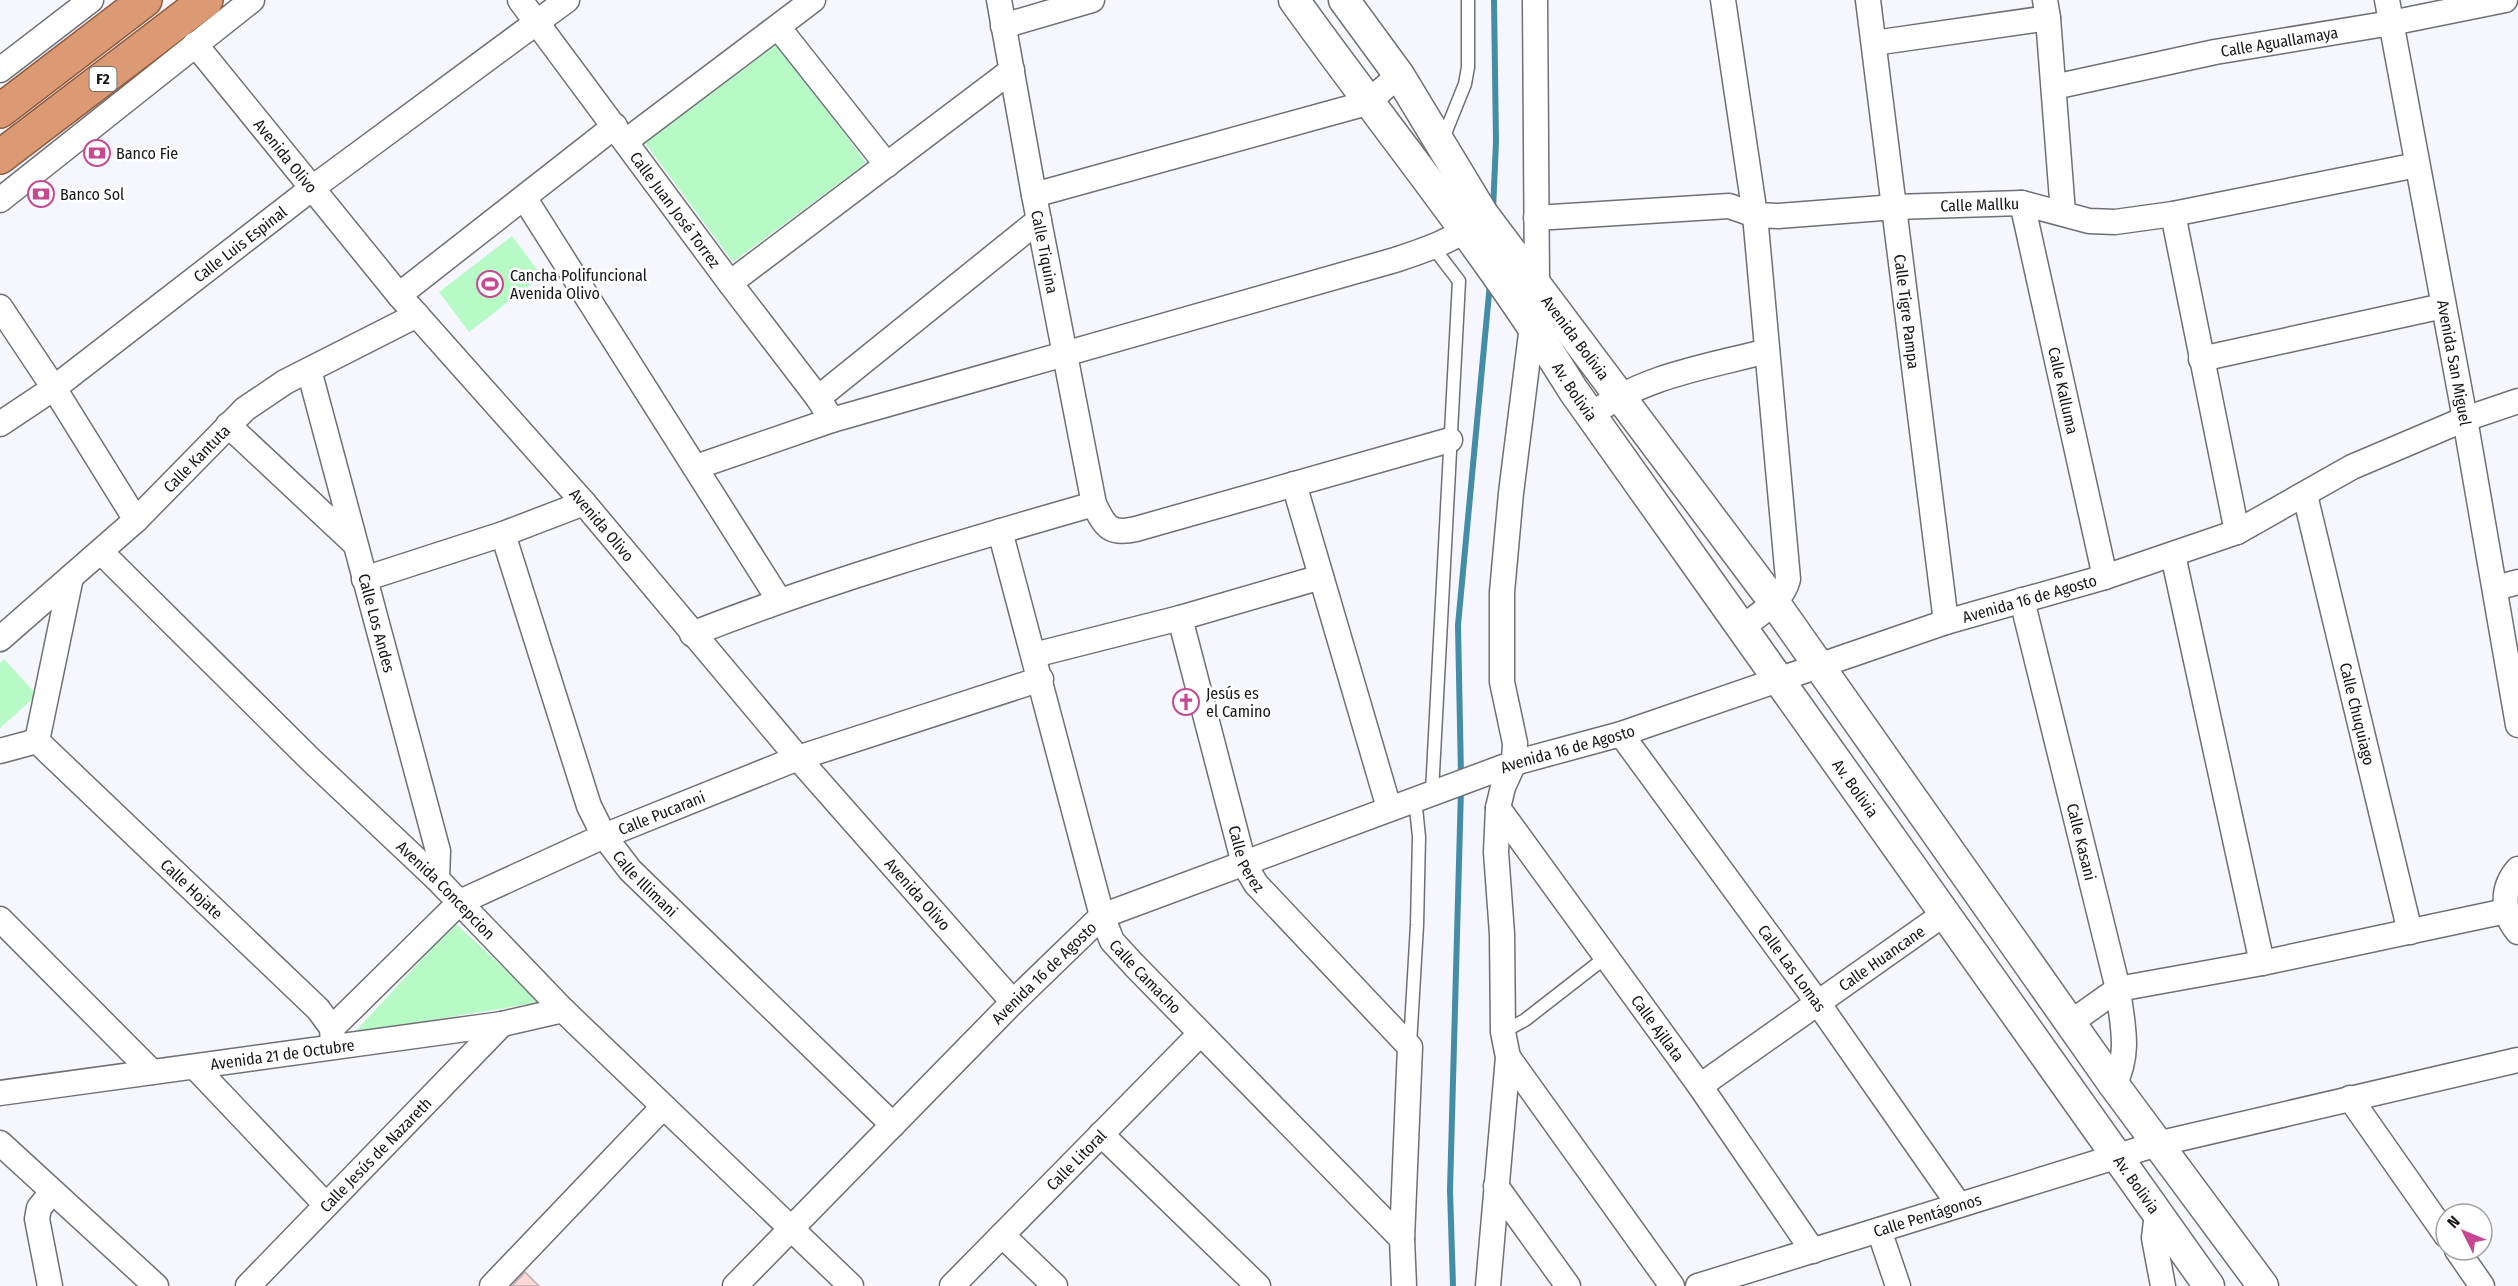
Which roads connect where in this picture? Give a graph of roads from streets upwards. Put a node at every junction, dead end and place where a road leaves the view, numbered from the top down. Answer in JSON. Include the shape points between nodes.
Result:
{"nodes":[{"id":1,"x":91,"y":0,"type":"edge"},
{"id":2,"x":145,"y":0,"type":"edge"},
{"id":3,"x":206,"y":0,"type":"edge"},
{"id":4,"x":252,"y":0,"type":"edge"},
{"id":5,"x":520,"y":0,"type":"edge"},
{"id":6,"x":567,"y":0,"type":"edge"},
{"id":7,"x":813,"y":0,"type":"edge"},
{"id":8,"x":999,"y":0,"type":"edge"},
{"id":9,"x":1092,"y":0,"type":"edge"},
{"id":10,"x":1294,"y":0,"type":"edge"},
{"id":11,"x":1344,"y":0,"type":"edge"},
{"id":12,"x":1535,"y":0,"type":"edge"},
{"id":13,"x":1723,"y":0,"type":"edge"},
{"id":14,"x":1868,"y":0,"type":"edge"},
{"id":15,"x":2505,"y":0,"type":"edge"},
{"id":16,"x":2047,"y":9,"type":"edge"},
{"id":17,"x":2389,"y":12,"type":"edge"},
{"id":18,"x":537,"y":23,"type":"junction"},
{"id":19,"x":1003,"y":26,"type":"junction"},
{"id":20,"x":778,"y":27,"type":"junction"},
{"id":21,"x":1874,"y":43,"type":"junction"},
{"id":22,"x":195,"y":44,"type":"junction"},
{"id":23,"x":0,"y":70,"type":"edge"},
{"id":24,"x":1012,"y":70,"type":"junction"},
{"id":25,"x":1399,"y":75,"type":"junction"},
{"id":26,"x":2054,"y":87,"type":"junction"},
{"id":27,"x":1367,"y":103,"type":"junction"},
{"id":28,"x":0,"y":111,"type":"edge"},
{"id":29,"x":620,"y":134,"type":"junction"},
{"id":30,"x":0,"y":157,"type":"edge"},
{"id":31,"x":886,"y":165,"type":"junction"},
{"id":32,"x":2417,"y":165,"type":"junction"},
{"id":33,"x":311,"y":189,"type":"junction"},
{"id":34,"x":1034,"y":195,"type":"junction"},
{"id":35,"x":525,"y":198,"type":"junction"},
{"id":36,"x":0,"y":200,"type":"edge"},
{"id":37,"x":2022,"y":203,"type":"junction"},
{"id":38,"x":1895,"y":207,"type":"junction"},
{"id":39,"x":2063,"y":213,"type":"junction"},
{"id":40,"x":2173,"y":214,"type":"junction"},
{"id":41,"x":1755,"y":215,"type":"junction"},
{"id":42,"x":1536,"y":218,"type":"junction"},
{"id":43,"x":1039,"y":220,"type":"junction"},
{"id":44,"x":1475,"y":231,"type":"junction"},
{"id":45,"x":730,"y":283,"type":"junction"},
{"id":46,"x":1537,"y":286,"type":"junction"},
{"id":47,"x":399,"y":295,"type":"junction"},
{"id":48,"x":2443,"y":306,"type":"junction"},
{"id":49,"x":0,"y":307,"type":"edge"},
{"id":50,"x":417,"y":315,"type":"junction"},
{"id":51,"x":1533,"y":325,"type":"junction"},
{"id":52,"x":1767,"y":351,"type":"junction"},
{"id":53,"x":1065,"y":355,"type":"junction"},
{"id":54,"x":2201,"y":359,"type":"junction"},
{"id":55,"x":309,"y":370,"type":"junction"},
{"id":56,"x":54,"y":388,"type":"junction"},
{"id":57,"x":1619,"y":396,"type":"junction"},
{"id":58,"x":818,"y":398,"type":"junction"},
{"id":59,"x":2518,"y":401,"type":"edge"},
{"id":60,"x":1592,"y":415,"type":"junction"},
{"id":61,"x":2465,"y":419,"type":"junction"},
{"id":62,"x":832,"y":420,"type":"junction"},
{"id":63,"x":0,"y":424,"type":"edge"},
{"id":64,"x":228,"y":425,"type":"junction"},
{"id":65,"x":1450,"y":440,"type":"road end"},
{"id":66,"x":696,"y":467,"type":"junction"},
{"id":67,"x":1294,"y":484,"type":"junction"},
{"id":68,"x":2305,"y":495,"type":"junction"},
{"id":69,"x":584,"y":503,"type":"junction"},
{"id":70,"x":1094,"y":504,"type":"junction"},
{"id":71,"x":136,"y":520,"type":"junction"},
{"id":72,"x":1000,"y":531,"type":"junction"},
{"id":73,"x":2236,"y":532,"type":"junction"},
{"id":74,"x":503,"y":534,"type":"junction"},
{"id":75,"x":353,"y":542,"type":"junction"},
{"id":76,"x":101,"y":552,"type":"junction"},
{"id":77,"x":2173,"y":555,"type":"junction"},
{"id":78,"x":71,"y":577,"type":"junction"},
{"id":79,"x":1321,"y":577,"type":"junction"},
{"id":80,"x":2105,"y":577,"type":"junction"},
{"id":81,"x":364,"y":579,"type":"junction"},
{"id":82,"x":2507,"y":585,"type":"edge"},
{"id":83,"x":779,"y":600,"type":"junction"},
{"id":84,"x":2022,"y":600,"type":"junction"},
{"id":85,"x":1774,"y":602,"type":"junction"},
{"id":86,"x":1180,"y":618,"type":"junction"},
{"id":87,"x":1946,"y":622,"type":"junction"},
{"id":88,"x":1743,"y":627,"type":"junction"},
{"id":89,"x":692,"y":634,"type":"junction"},
{"id":90,"x":0,"y":639,"type":"edge"},
{"id":91,"x":1034,"y":655,"type":"junction"},
{"id":92,"x":1818,"y":666,"type":"junction"},
{"id":93,"x":1041,"y":679,"type":"junction"},
{"id":94,"x":1780,"y":680,"type":"junction"},
{"id":95,"x":2518,"y":725,"type":"edge"},
{"id":96,"x":1621,"y":734,"type":"junction"},
{"id":97,"x":37,"y":741,"type":"junction"},
{"id":98,"x":0,"y":751,"type":"edge"},
{"id":99,"x":798,"y":758,"type":"junction"},
{"id":100,"x":1514,"y":763,"type":"junction"},
{"id":101,"x":1498,"y":807,"type":"junction"},
{"id":102,"x":1389,"y":808,"type":"junction"},
{"id":103,"x":604,"y":836,"type":"junction"},
{"id":104,"x":1244,"y":864,"type":"junction"},
{"id":105,"x":2518,"y":869,"type":"edge"},
{"id":106,"x":437,"y":879,"type":"junction"},
{"id":107,"x":460,"y":902,"type":"junction"},
{"id":108,"x":2506,"y":911,"type":"junction"},
{"id":109,"x":1944,"y":914,"type":"junction"},
{"id":110,"x":1102,"y":916,"type":"junction"},
{"id":111,"x":0,"y":919,"type":"edge"},
{"id":112,"x":2409,"y":932,"type":"junction"},
{"id":113,"x":2518,"y":932,"type":"edge"},
{"id":114,"x":2262,"y":963,"type":"junction"},
{"id":115,"x":2118,"y":989,"type":"junction"},
{"id":116,"x":1013,"y":1002,"type":"junction"},
{"id":117,"x":1818,"y":1004,"type":"junction"},
{"id":118,"x":563,"y":1010,"type":"junction"},
{"id":119,"x":2070,"y":1023,"type":"junction"},
{"id":120,"x":502,"y":1024,"type":"junction"},
{"id":121,"x":1200,"y":1034,"type":"junction"},
{"id":122,"x":332,"y":1038,"type":"junction"},
{"id":123,"x":1508,"y":1057,"type":"junction"},
{"id":124,"x":2518,"y":1060,"type":"edge"},
{"id":125,"x":195,"y":1067,"type":"junction"},
{"id":126,"x":152,"y":1072,"type":"junction"},
{"id":127,"x":2114,"y":1084,"type":"junction"},
{"id":128,"x":1700,"y":1086,"type":"junction"},
{"id":129,"x":0,"y":1093,"type":"edge"},
{"id":130,"x":2350,"y":1098,"type":"junction"},
{"id":131,"x":663,"y":1107,"type":"junction"},
{"id":132,"x":893,"y":1125,"type":"junction"},
{"id":133,"x":1101,"y":1134,"type":"junction"},
{"id":134,"x":0,"y":1143,"type":"edge"},
{"id":135,"x":2157,"y":1144,"type":"junction"},
{"id":136,"x":2116,"y":1157,"type":"junction"},
{"id":137,"x":1496,"y":1186,"type":"junction"},
{"id":138,"x":51,"y":1192,"type":"junction"},
{"id":139,"x":326,"y":1205,"type":"junction"},
{"id":140,"x":1959,"y":1205,"type":"junction"},
{"id":141,"x":2157,"y":1213,"type":"junction"},
{"id":142,"x":2434,"y":1218,"type":"edge"},
{"id":143,"x":791,"y":1228,"type":"junction"},
{"id":144,"x":1879,"y":1230,"type":"junction"},
{"id":145,"x":1002,"y":1234,"type":"junction"},
{"id":146,"x":1402,"y":1239,"type":"junction"},
{"id":147,"x":1813,"y":1251,"type":"junction"},
{"id":148,"x":2465,"y":1262,"type":"edge"},
{"id":149,"x":50,"y":1286,"type":"edge"},
{"id":150,"x":156,"y":1286,"type":"edge"},
{"id":151,"x":248,"y":1286,"type":"edge"},
{"id":152,"x":492,"y":1286,"type":"edge"},
{"id":153,"x":735,"y":1286,"type":"edge"},
{"id":154,"x":851,"y":1286,"type":"edge"},
{"id":155,"x":952,"y":1286,"type":"edge"},
{"id":156,"x":1055,"y":1286,"type":"edge"},
{"id":157,"x":1258,"y":1286,"type":"edge"},
{"id":158,"x":1404,"y":1286,"type":"edge"},
{"id":159,"x":1488,"y":1286,"type":"edge"},
{"id":160,"x":1568,"y":1286,"type":"edge"},
{"id":161,"x":1672,"y":1286,"type":"edge"},
{"id":162,"x":1698,"y":1286,"type":"edge"},
{"id":163,"x":1898,"y":1286,"type":"edge"},
{"id":164,"x":2163,"y":1286,"type":"edge"},
{"id":165,"x":2209,"y":1286,"type":"edge"},
{"id":166,"x":2263,"y":1286,"type":"edge"},
{"id":167,"x":2482,"y":1286,"type":"edge"}],
"edges":[{"from":1,"to":23,"type":"street"},
{"from":2,"to":28,"type":"highway","number":"F2"},
{"from":3,"to":30,"type":"highway","number":"F2"},
{"from":4,"to":22,"type":"street"},
{"from":5,"to":18,"type":"street","name":"Calle Juan José Torrez"},
{"from":6,"to":18,"type":"street","name":"Calle Luis Espinal"},
{"from":7,"to":20,"type":"street"},
{"from":8,"to":19,"type":"street","name":"Calle Tiquina"},
{"from":9,"to":19,"type":"street"},
{"from":10,"to":27,"type":"street"},
{"from":11,"to":25,"type":"street","name":"Avenida Bolivia"},
{"from":12,"to":42,"type":"street"},
{"from":13,"to":41,"type":"street"},
{"from":14,"to":21,"type":"street","name":"Calle Tigre Pampa"},
{"from":15,"to":17,"type":"street","name":"Calle Aguallamaya"},
{"from":16,"to":21,"type":"street"},
{"from":16,"to":26,"type":"street"},
{"from":17,"to":26,"type":"street","name":"Calle Aguallamaya"},
{"from":17,"to":32,"type":"street","name":"Avenida San Miguel"},
{"from":18,"to":29,"type":"street","name":"Calle Juan José Torrez"},
{"from":18,"to":33,"type":"street","name":"Calle Luis Espinal"},
{"from":19,"to":24,"type":"street","name":"Calle Tiquina"},
{"from":20,"to":29,"type":"street"},
{"from":20,"to":31,"type":"street"},
{"from":21,"to":38,"type":"street","name":"Calle Tigre Pampa"},
{"from":22,"to":33,"type":"street","name":"Avenida Olivo"},
{"from":22,"to":36,"type":"street"},
{"from":24,"to":31,"type":"street"},
{"from":24,"to":34,"type":"street","name":"Calle Tiquina"},
{"from":25,"to":27,"type":"street"},
{"from":25,"to":44,"type":"street","name":"Avenida Bolivia","via":[[1441,142]]},
{"from":26,"to":39,"type":"street"},
{"from":27,"to":34,"type":"street"},
{"from":27,"to":44,"type":"street","via":[[1425,177]]},
{"from":29,"to":35,"type":"street"},
{"from":29,"to":45,"type":"street","name":"Calle Juan José Torrez"},
{"from":31,"to":45,"type":"street"},
{"from":32,"to":40,"type":"street","name":"Calle Mallku"},
{"from":32,"to":48,"type":"street","name":"Avenida San Miguel"},
{"from":33,"to":47,"type":"street","name":"Avenida Olivo"},
{"from":33,"to":56,"type":"street","name":"Calle Luis Espinal"},
{"from":34,"to":43,"type":"street","name":"Calle Tiquina"},
{"from":35,"to":47,"type":"street"},
{"from":35,"to":66,"type":"street"},
{"from":37,"to":38,"type":"street","name":"Calle Mallku"},
{"from":37,"to":39,"type":"street","name":"Calle Mallku"},
{"from":37,"to":80,"type":"street","name":"Calle Kalluma"},
{"from":38,"to":41,"type":"street","name":"Calle Mallku"},
{"from":38,"to":87,"type":"street","name":"Calle Tigre Pampa"},
{"from":39,"to":40,"type":"street","name":"Calle Mallku","via":[[2089,221],[2115,222]]},
{"from":40,"to":54,"type":"street"},
{"from":41,"to":42,"type":"street","name":"Calle Mallku","via":[[1729,206]]},
{"from":41,"to":52,"type":"street"},
{"from":42,"to":46,"type":"street"},
{"from":43,"to":53,"type":"street","name":"Calle Tiquina"},
{"from":43,"to":58,"type":"street"},
{"from":44,"to":46,"type":"street","name":"Avenida Bolivia","via":[[1509,248]]},
{"from":44,"to":51,"type":"street","name":"Av. Bolivia"},
{"from":44,"to":53,"type":"street","via":[[1433,247]]},
{"from":45,"to":58,"type":"street","name":"Calle Juan José Torrez"},
{"from":46,"to":51,"type":"street"},
{"from":46,"to":57,"type":"street","name":"Avenida Bolivia"},
{"from":47,"to":50,"type":"street","name":"Avenida Olivo"},
{"from":48,"to":54,"type":"street"},
{"from":48,"to":61,"type":"street","name":"Avenida San Miguel"},
{"from":49,"to":56,"type":"street"},
{"from":50,"to":55,"type":"street","name":"Calle Kantuta"},
{"from":50,"to":69,"type":"street","name":"Avenida Olivo"},
{"from":51,"to":60,"type":"street","name":"Av. Bolivia"},
{"from":51,"to":100,"type":"street","via":[[1502,592],[1502,682],[1514,737]]},
{"from":52,"to":57,"type":"street","via":[[1656,381]]},
{"from":52,"to":85,"type":"street","via":[[1788,579],[1785,590]]},
{"from":53,"to":62,"type":"street"},
{"from":53,"to":70,"type":"street","name":"Calle Tiquina"},
{"from":54,"to":73,"type":"street"},
{"from":55,"to":64,"type":"street","name":"Calle Kantuta","via":[[262,396]]},
{"from":55,"to":75,"type":"street","name":"Calle Los Andes"},
{"from":56,"to":63,"type":"street","name":"Calle Luis Espinal"},
{"from":56,"to":71,"type":"street"},
{"from":57,"to":60,"type":"street"},
{"from":57,"to":85,"type":"street","name":"Avenida Bolivia"},
{"from":58,"to":62,"type":"street","name":"Calle Juan José Torrez"},
{"from":59,"to":61,"type":"street","name":"Avenida 16 de Agosto"},
{"from":60,"to":88,"type":"street","name":"Av. Bolivia"},
{"from":61,"to":68,"type":"street","name":"Avenida 16 de Agosto","via":[[2352,467]]},
{"from":61,"to":82,"type":"street","name":"Avenida San Miguel"},
{"from":62,"to":66,"type":"street"},
{"from":64,"to":71,"type":"street","name":"Calle Kantuta"},
{"from":64,"to":75,"type":"street"},
{"from":65,"to":67,"type":"street"},
{"from":66,"to":83,"type":"street"},
{"from":67,"to":70,"type":"street","via":[[1123,532],[1107,526]]},
{"from":67,"to":79,"type":"street"},
{"from":68,"to":73,"type":"street","name":"Avenida 16 de Agosto"},
{"from":68,"to":112,"type":"street","name":"Calle Chuquiago"},
{"from":69,"to":74,"type":"street"},
{"from":69,"to":89,"type":"street","name":"Avenida Olivo"},
{"from":70,"to":72,"type":"street"},
{"from":71,"to":76,"type":"street","name":"Calle Kantuta"},
{"from":72,"to":83,"type":"street"},
{"from":72,"to":91,"type":"street","name":"Calle Camacho"},
{"from":73,"to":77,"type":"street","name":"Avenida 16 de Agosto"},
{"from":74,"to":81,"type":"street"},
{"from":74,"to":103,"type":"street","name":"Calle Illimani","via":[[589,806]]},
{"from":75,"to":81,"type":"street","name":"Calle Los Andes"},
{"from":76,"to":78,"type":"street","name":"Calle Kantuta"},
{"from":76,"to":106,"type":"street","name":"Avenida Concepcion"},
{"from":77,"to":80,"type":"street","name":"Avenida 16 de Agosto"},
{"from":77,"to":114,"type":"street"},
{"from":78,"to":90,"type":"street","name":"Calle Kantuta"},
{"from":78,"to":97,"type":"street"},
{"from":79,"to":86,"type":"street"},
{"from":79,"to":102,"type":"street"},
{"from":80,"to":84,"type":"street","name":"Avenida 16 de Agosto"},
{"from":81,"to":106,"type":"street","name":"Calle Los Andes","via":[[438,851]]},
{"from":82,"to":95,"type":"street","name":"Avenida San Miguel"},
{"from":83,"to":89,"type":"street"},
{"from":84,"to":87,"type":"street","name":"Avenida 16 de Agosto"},
{"from":84,"to":115,"type":"street","name":"Calle Kasani"},
{"from":85,"to":88,"type":"street"},
{"from":85,"to":92,"type":"street","name":"Avenida Bolivia"},
{"from":86,"to":91,"type":"street"},
{"from":86,"to":104,"type":"street","name":"Calle Perez"},
{"from":87,"to":92,"type":"street","name":"Avenida 16 de Agosto"},
{"from":88,"to":94,"type":"street","name":"Av. Bolivia"},
{"from":89,"to":99,"type":"street","name":"Avenida Olivo"},
{"from":91,"to":93,"type":"street","name":"Calle Camacho"},
{"from":92,"to":94,"type":"street","name":"Avenida 16 de Agosto"},
{"from":92,"to":119,"type":"street"},
{"from":93,"to":99,"type":"street","name":"Calle Pucarani"},
{"from":93,"to":110,"type":"street","name":"Calle Camacho"},
{"from":94,"to":96,"type":"street","name":"Avenida 16 de Agosto"},
{"from":94,"to":109,"type":"street","name":"Av. Bolivia"},
{"from":96,"to":100,"type":"street","name":"Avenida 16 de Agosto"},
{"from":96,"to":117,"type":"street","name":"Calle Las Lomas"},
{"from":97,"to":98,"type":"street"},
{"from":97,"to":122,"type":"street","name":"Calle Hojate","via":[[318,1009]]},
{"from":99,"to":103,"type":"street","name":"Calle Pucarani"},
{"from":99,"to":116,"type":"street","name":"Avenida Olivo"},
{"from":100,"to":101,"type":"street"},
{"from":100,"to":102,"type":"street","name":"Avenida 16 de Agosto"},
{"from":101,"to":123,"type":"street","via":[[1503,1032]]},
{"from":101,"to":128,"type":"street","name":"Calle Ajllata"},
{"from":102,"to":104,"type":"street","name":"Avenida 16 de Agosto"},
{"from":103,"to":107,"type":"street","name":"Calle Pucarani"},
{"from":103,"to":132,"type":"street","name":"Calle Illimani","via":[[630,870],[673,914]]},
{"from":104,"to":110,"type":"street","name":"Avenida 16 de Agosto"},
{"from":104,"to":146,"type":"street","name":"Calle Perez","via":[[1256,884],[1410,1047]]},
{"from":105,"to":108,"type":"street","via":[[2508,883]]},
{"from":106,"to":107,"type":"street","name":"Avenida Concepcion"},
{"from":107,"to":118,"type":"street","name":"Avenida Concepcion"},
{"from":107,"to":122,"type":"street","name":"Calle Pucarani"},
{"from":108,"to":112,"type":"street"},
{"from":108,"to":113,"type":"street"},
{"from":109,"to":117,"type":"street","name":"Calle Huancane"},
{"from":109,"to":136,"type":"street","name":"Av. Bolivia"},
{"from":110,"to":116,"type":"street","name":"Avenida 16 de Agosto"},
{"from":110,"to":121,"type":"street","name":"Calle Camacho","via":[[1112,941]]},
{"from":111,"to":126,"type":"street"},
{"from":112,"to":114,"type":"street"},
{"from":114,"to":115,"type":"street"},
{"from":115,"to":119,"type":"street"},
{"from":115,"to":127,"type":"street","name":"Calle Kasani","via":[[2125,1060]]},
{"from":116,"to":132,"type":"street","name":"Avenida 16 de Agosto"},
{"from":117,"to":128,"type":"street","name":"Calle Huancane"},
{"from":117,"to":140,"type":"street","name":"Calle Las Lomas"},
{"from":118,"to":120,"type":"street","name":"Avenida 21 de Octubre"},
{"from":118,"to":131,"type":"street","name":"Avenida Concepcion"},
{"from":119,"to":127,"type":"street"},
{"from":120,"to":122,"type":"street","name":"Avenida 21 de Octubre"},
{"from":120,"to":139,"type":"street","name":"Calle Jesús de Nazareth"},
{"from":121,"to":133,"type":"street","name":"Calle Litoral"},
{"from":121,"to":146,"type":"street","name":"Calle Camacho"},
{"from":122,"to":125,"type":"street","name":"Avenida 21 de Octubre"},
{"from":123,"to":137,"type":"street"},
{"from":123,"to":161,"type":"street"},
{"from":124,"to":130,"type":"street","name":"Calle Pentágonos"},
{"from":125,"to":126,"type":"street","name":"Avenida 21 de Octubre"},
{"from":125,"to":139,"type":"street"},
{"from":126,"to":129,"type":"street","name":"Avenida 21 de Octubre"},
{"from":127,"to":135,"type":"street"},
{"from":128,"to":147,"type":"street","name":"Calle Ajllata"},
{"from":130,"to":135,"type":"street","name":"Calle Pentágonos"},
{"from":130,"to":142,"type":"street"},
{"from":131,"to":143,"type":"street","name":"Avenida Concepcion"},
{"from":131,"to":152,"type":"street"},
{"from":132,"to":143,"type":"street","name":"Avenida 16 de Agosto"},
{"from":133,"to":145,"type":"street","name":"Calle Litoral"},
{"from":133,"to":157,"type":"street"},
{"from":134,"to":138,"type":"street"},
{"from":135,"to":136,"type":"street","name":"Calle Pentágonos"},
{"from":135,"to":166,"type":"street"},
{"from":136,"to":140,"type":"street","name":"Calle Pentágonos"},
{"from":136,"to":141,"type":"street","name":"Av. Bolivia"},
{"from":137,"to":159,"type":"street"},
{"from":137,"to":160,"type":"street"},
{"from":138,"to":149,"type":"street","via":[[39,1208],[38,1220]]},
{"from":138,"to":150,"type":"street"},
{"from":139,"to":151,"type":"street","name":"Calle Jesús de Nazareth"},
{"from":140,"to":144,"type":"street","name":"Calle Pentágonos"},
{"from":141,"to":164,"type":"street","via":[[2154,1238]]},
{"from":141,"to":165,"type":"street","name":"Av. Bolivia"},
{"from":143,"to":153,"type":"street","name":"Avenida 16 de Agosto"},
{"from":143,"to":154,"type":"street","name":"Avenida Concepcion"},
{"from":144,"to":147,"type":"street","name":"Calle Pentágonos"},
{"from":144,"to":163,"type":"street"},
{"from":145,"to":155,"type":"street","name":"Calle Litoral"},
{"from":145,"to":156,"type":"street"},
{"from":146,"to":158,"type":"street"},
{"from":147,"to":162,"type":"street","name":"Calle Pentágonos"},
{"from":148,"to":167,"type":"street"}]}
